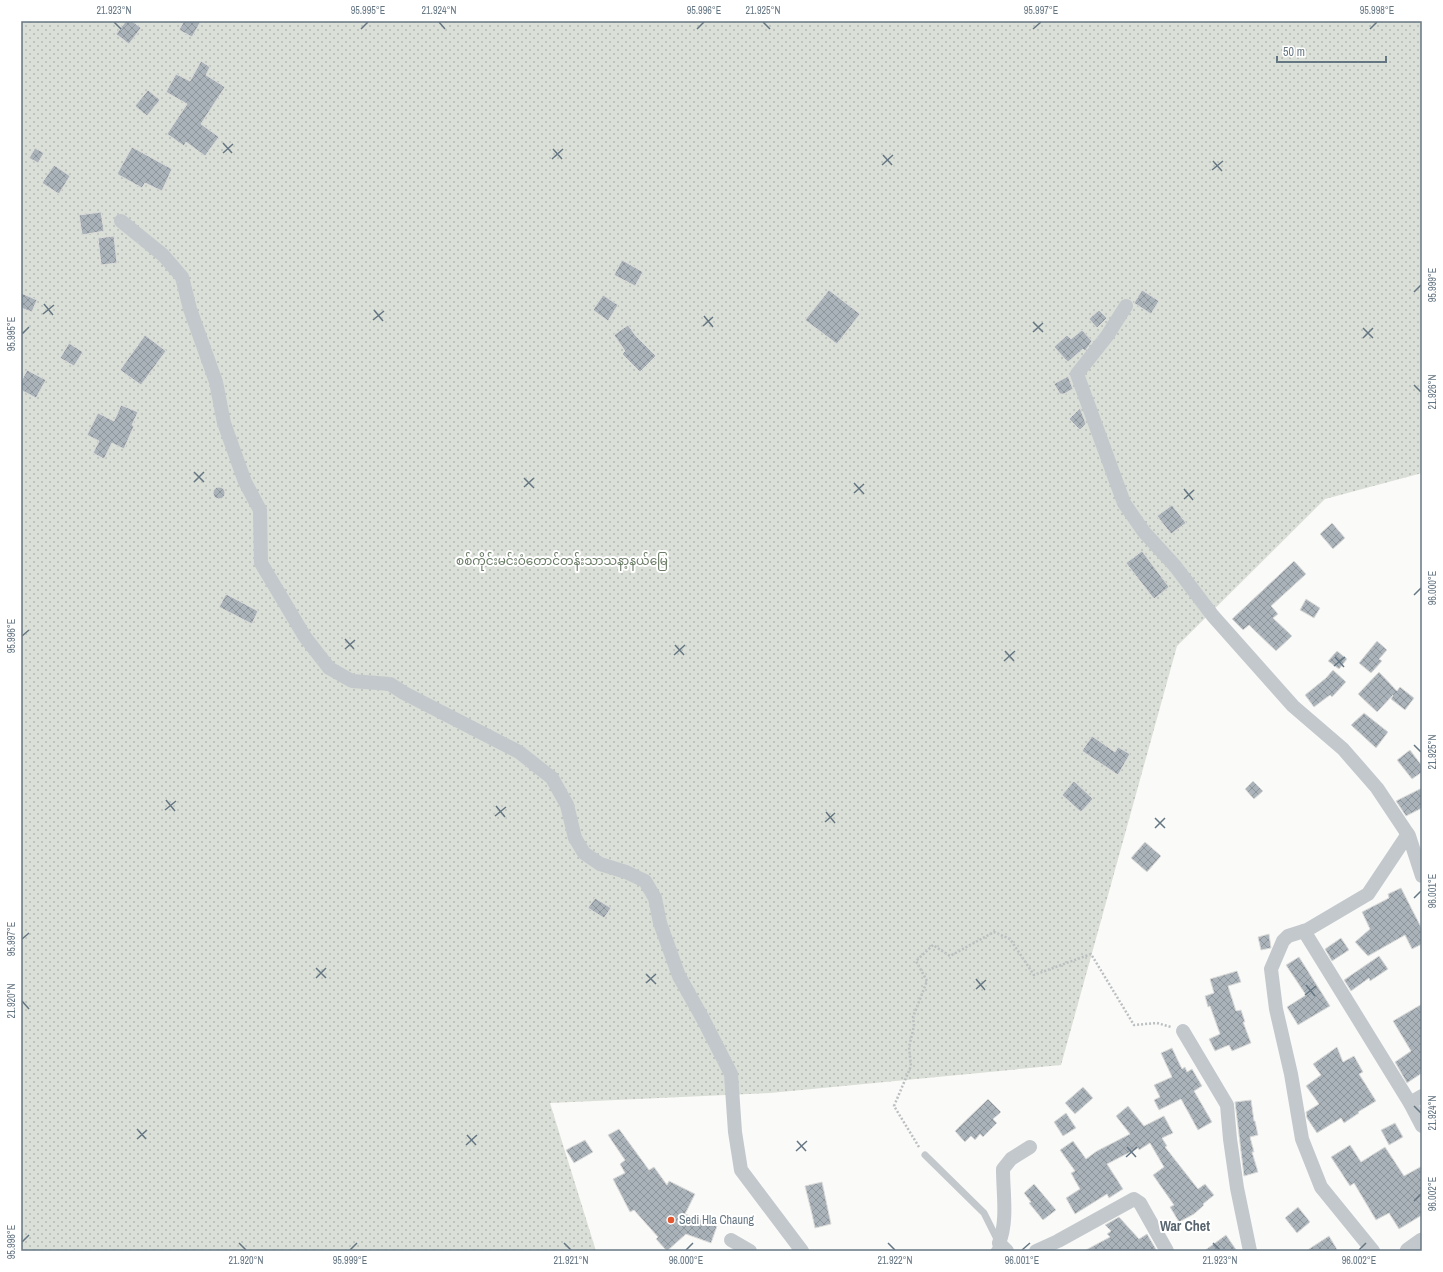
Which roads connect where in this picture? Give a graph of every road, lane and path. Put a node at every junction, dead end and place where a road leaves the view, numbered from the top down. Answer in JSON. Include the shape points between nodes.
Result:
{"nodes":[{"id":1,"x":121,"y":221,"type":"dead end"},
{"id":2,"x":1126,"y":306,"type":"dead end"},
{"id":3,"x":1408,"y":834,"type":"junction"},
{"id":4,"x":1418,"y":853,"type":"edge"},
{"id":5,"x":1422,"y":876,"type":"edge"},
{"id":6,"x":1304,"y":931,"type":"junction"},
{"id":7,"x":1183,"y":1031,"type":"joint"},
{"id":8,"x":1416,"y":1100,"type":"edge"},
{"id":9,"x":1422,"y":1126,"type":"edge"},
{"id":10,"x":1030,"y":1147,"type":"dead end"},
{"id":11,"x":925,"y":1155,"type":"joint"},
{"id":12,"x":731,"y":1240,"type":"dead end"},
{"id":13,"x":1422,"y":1241,"type":"edge"},
{"id":14,"x":1000,"y":1248,"type":"edge"},
{"id":15,"x":750,"y":1251,"type":"edge"},
{"id":16,"x":802,"y":1251,"type":"edge"},
{"id":17,"x":1036,"y":1251,"type":"edge"},
{"id":18,"x":1167,"y":1251,"type":"edge"},
{"id":19,"x":1250,"y":1251,"type":"edge"},
{"id":20,"x":1373,"y":1251,"type":"edge"},
{"id":21,"x":1408,"y":1251,"type":"edge"}],
"edges":[{"from":1,"to":16,"type":"street","via":[[163,255],[182,278],[190,309],[216,382],[224,423],[245,482],[260,510],[261,563],[305,637],[329,668],[352,681],[390,684],[518,752],[552,778],[567,805],[574,838],[584,853],[600,864],[645,881],[655,898],[660,923],[679,976],[731,1074],[735,1132],[741,1170]]},
{"from":2,"to":3,"type":"street","via":[[1107,336],[1077,374],[1124,503],[1144,532],[1175,566],[1213,616],[1293,706],[1343,749],[1377,788]]},
{"from":3,"to":4,"type":"street"},
{"from":3,"to":6,"type":"street","via":[[1368,894]]},
{"from":4,"to":5,"type":"street"},
{"from":6,"to":8,"type":"street"},
{"from":6,"to":20,"type":"street","via":[[1288,936],[1283,941],[1271,969],[1276,1009],[1302,1139],[1321,1188]]},
{"from":7,"to":11,"type":"path","via":[[1157,1023],[1134,1025],[1091,954],[1034,976],[1010,938],[994,932],[950,956],[933,945],[916,961],[927,981],[913,1017],[914,1026],[909,1047],[911,1066],[894,1106]]},
{"from":7,"to":19,"type":"street","via":[[1227,1105],[1237,1188]]},
{"from":8,"to":9,"type":"street"},
{"from":10,"to":14,"type":"street","via":[[1011,1159],[1002,1169],[1004,1210]]},
{"from":11,"to":14,"type":"lane","via":[[984,1213]]},
{"from":12,"to":15,"type":"street"},
{"from":13,"to":21,"type":"street"},
{"from":17,"to":18,"type":"street","via":[[1134,1199],[1140,1203]]}]}
